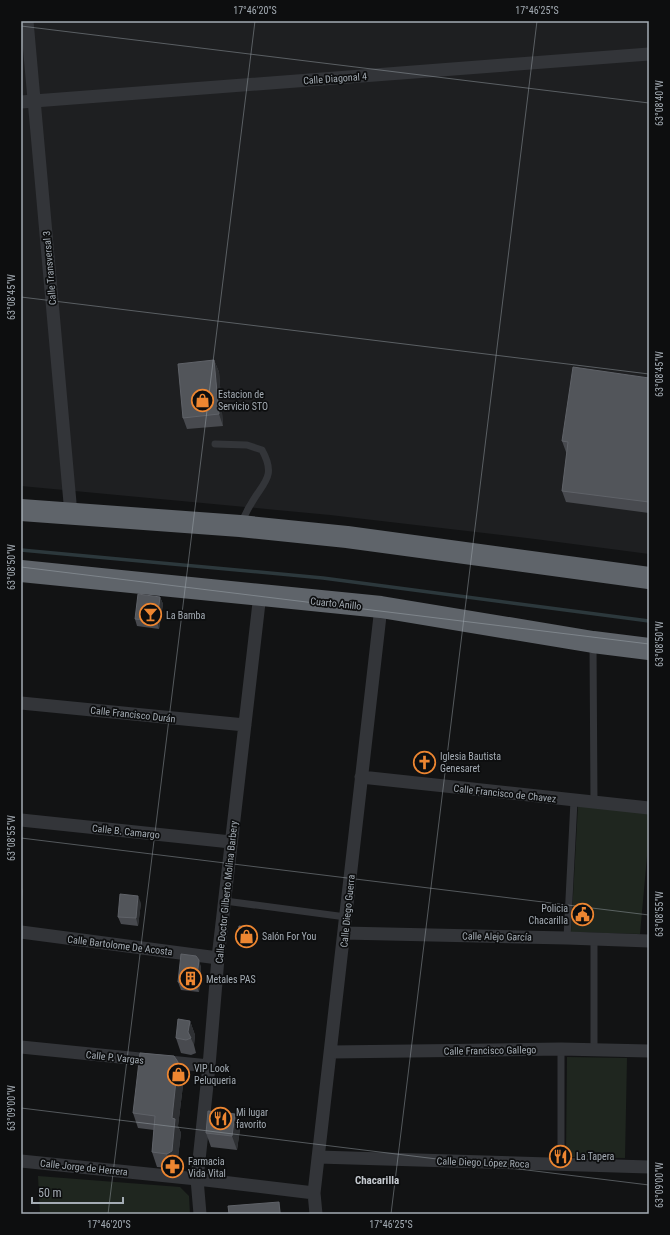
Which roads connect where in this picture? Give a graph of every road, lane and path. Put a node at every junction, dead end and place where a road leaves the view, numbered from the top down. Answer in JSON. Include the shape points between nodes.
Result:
{"nodes":[{"id":1,"x":27,"y":21,"type":"edge"},
{"id":2,"x":649,"y":54,"type":"edge"},
{"id":3,"x":35,"y":101,"type":"junction"},
{"id":4,"x":21,"y":102,"type":"edge"},
{"id":5,"x":215,"y":444,"type":"dead end"},
{"id":6,"x":21,"y":510,"type":"edge"},
{"id":7,"x":71,"y":514,"type":"junction"},
{"id":8,"x":240,"y":526,"type":"junction"},
{"id":9,"x":21,"y":572,"type":"edge"},
{"id":10,"x":649,"y":578,"type":"edge"},
{"id":11,"x":260,"y":594,"type":"junction"},
{"id":12,"x":381,"y":607,"type":"junction"},
{"id":13,"x":593,"y":642,"type":"junction"},
{"id":14,"x":649,"y":649,"type":"edge"},
{"id":15,"x":21,"y":703,"type":"edge"},
{"id":16,"x":245,"y":725,"type":"junction"},
{"id":17,"x":361,"y":777,"type":"junction"},
{"id":18,"x":574,"y":801,"type":"junction"},
{"id":19,"x":594,"y":802,"type":"junction"},
{"id":20,"x":649,"y":808,"type":"edge"},
{"id":21,"x":21,"y":820,"type":"edge"},
{"id":22,"x":232,"y":842,"type":"junction"},
{"id":23,"x":225,"y":901,"type":"junction"},
{"id":24,"x":346,"y":917,"type":"junction"},
{"id":25,"x":21,"y":932,"type":"edge"},
{"id":26,"x":344,"y":933,"type":"junction"},
{"id":27,"x":567,"y":938,"type":"junction"},
{"id":28,"x":594,"y":938,"type":"junction"},
{"id":29,"x":649,"y":941,"type":"edge"},
{"id":30,"x":218,"y":958,"type":"junction"},
{"id":31,"x":21,"y":1047,"type":"edge"},
{"id":32,"x":561,"y":1049,"type":"junction"},
{"id":33,"x":594,"y":1049,"type":"junction"},
{"id":34,"x":649,"y":1051,"type":"edge"},
{"id":35,"x":331,"y":1052,"type":"junction"},
{"id":36,"x":209,"y":1066,"type":"junction"},
{"id":37,"x":318,"y":1157,"type":"junction"},
{"id":38,"x":21,"y":1161,"type":"edge"},
{"id":39,"x":561,"y":1165,"type":"junction"},
{"id":40,"x":649,"y":1167,"type":"edge"},
{"id":41,"x":197,"y":1179,"type":"junction"},
{"id":42,"x":314,"y":1193,"type":"junction"},
{"id":43,"x":200,"y":1214,"type":"edge"},
{"id":44,"x":316,"y":1214,"type":"edge"}],
"edges":[{"from":1,"to":3,"type":"street","name":"Calle Transversal 3"},
{"from":2,"to":3,"type":"street","name":"Calle Diagonal 4"},
{"from":3,"to":4,"type":"street","name":"Calle Diagonal 4"},
{"from":3,"to":7,"type":"street","name":"Calle Transversal 3"},
{"from":5,"to":8,"type":"lane","via":[[248,446],[262,450],[268,461],[268,474],[264,485],[251,503]]},
{"from":6,"to":7,"type":"highway"},
{"from":7,"to":8,"type":"highway"},
{"from":8,"to":10,"type":"highway","via":[[347,537]]},
{"from":9,"to":11,"type":"highway","name":"Cuarto Anillo"},
{"from":11,"to":12,"type":"highway","name":"Cuarto Anillo"},
{"from":11,"to":16,"type":"street","name":"Calle Doctor Gilberto Molina Barbery"},
{"from":12,"to":13,"type":"highway","name":"Cuarto Anillo"},
{"from":12,"to":17,"type":"street","name":"Calle Diego Guerra"},
{"from":13,"to":14,"type":"highway","name":"Cuarto Anillo"},
{"from":13,"to":19,"type":"lane"},
{"from":15,"to":16,"type":"street","name":"Calle Francisco Durán"},
{"from":16,"to":22,"type":"street","name":"Calle Doctor Gilberto Molina Barbery"},
{"from":17,"to":18,"type":"street","name":"Calle Francisco de Chavez"},
{"from":17,"to":24,"type":"street","name":"Calle Diego Guerra"},
{"from":18,"to":19,"type":"street","name":"Calle Francisco de Chavez"},
{"from":18,"to":27,"type":"lane"},
{"from":19,"to":20,"type":"street","name":"Calle Francisco de Chavez"},
{"from":21,"to":22,"type":"street","name":"Calle B. Camargo"},
{"from":22,"to":23,"type":"street","name":"Calle Doctor Gilberto Molina Barbery"},
{"from":23,"to":24,"type":"lane"},
{"from":23,"to":30,"type":"street","name":"Calle Doctor Gilberto Molina Barbery"},
{"from":24,"to":26,"type":"street","name":"Calle Diego Guerra"},
{"from":25,"to":30,"type":"street","name":"Calle Bartolome De Acosta"},
{"from":26,"to":27,"type":"street","name":"Calle Alejo García"},
{"from":26,"to":35,"type":"street","name":"Calle Diego Guerra"},
{"from":27,"to":28,"type":"street","name":"Calle Alejo García"},
{"from":28,"to":29,"type":"street","name":"Calle Alejo García"},
{"from":28,"to":33,"type":"lane"},
{"from":30,"to":36,"type":"street","name":"Calle Doctor Gilberto Molina Barbery"},
{"from":31,"to":36,"type":"street","name":"Calle P. Vargas"},
{"from":32,"to":33,"type":"street","name":"Calle Francisco Gallego"},
{"from":32,"to":35,"type":"street","name":"Calle Francisco Gallego"},
{"from":32,"to":39,"type":"lane"},
{"from":33,"to":34,"type":"street","name":"Calle Francisco Gallego"},
{"from":35,"to":37,"type":"street","name":"Calle Diego Guerra"},
{"from":36,"to":41,"type":"street","name":"Calle Doctor Gilberto Molina Barbery"},
{"from":37,"to":39,"type":"street","name":"Calle Diego López Roca"},
{"from":37,"to":42,"type":"street","name":"Calle Diego Guerra"},
{"from":38,"to":41,"type":"street","name":"Calle Jorge de Herrera"},
{"from":39,"to":40,"type":"street","name":"Calle Diego López Roca"},
{"from":41,"to":42,"type":"street","name":"Calle Jorge de Herrera"},
{"from":41,"to":43,"type":"street","name":"Calle Doctor Gilberto Molina Barbery"},
{"from":42,"to":44,"type":"street","name":"Calle Diego Guerra"}]}
